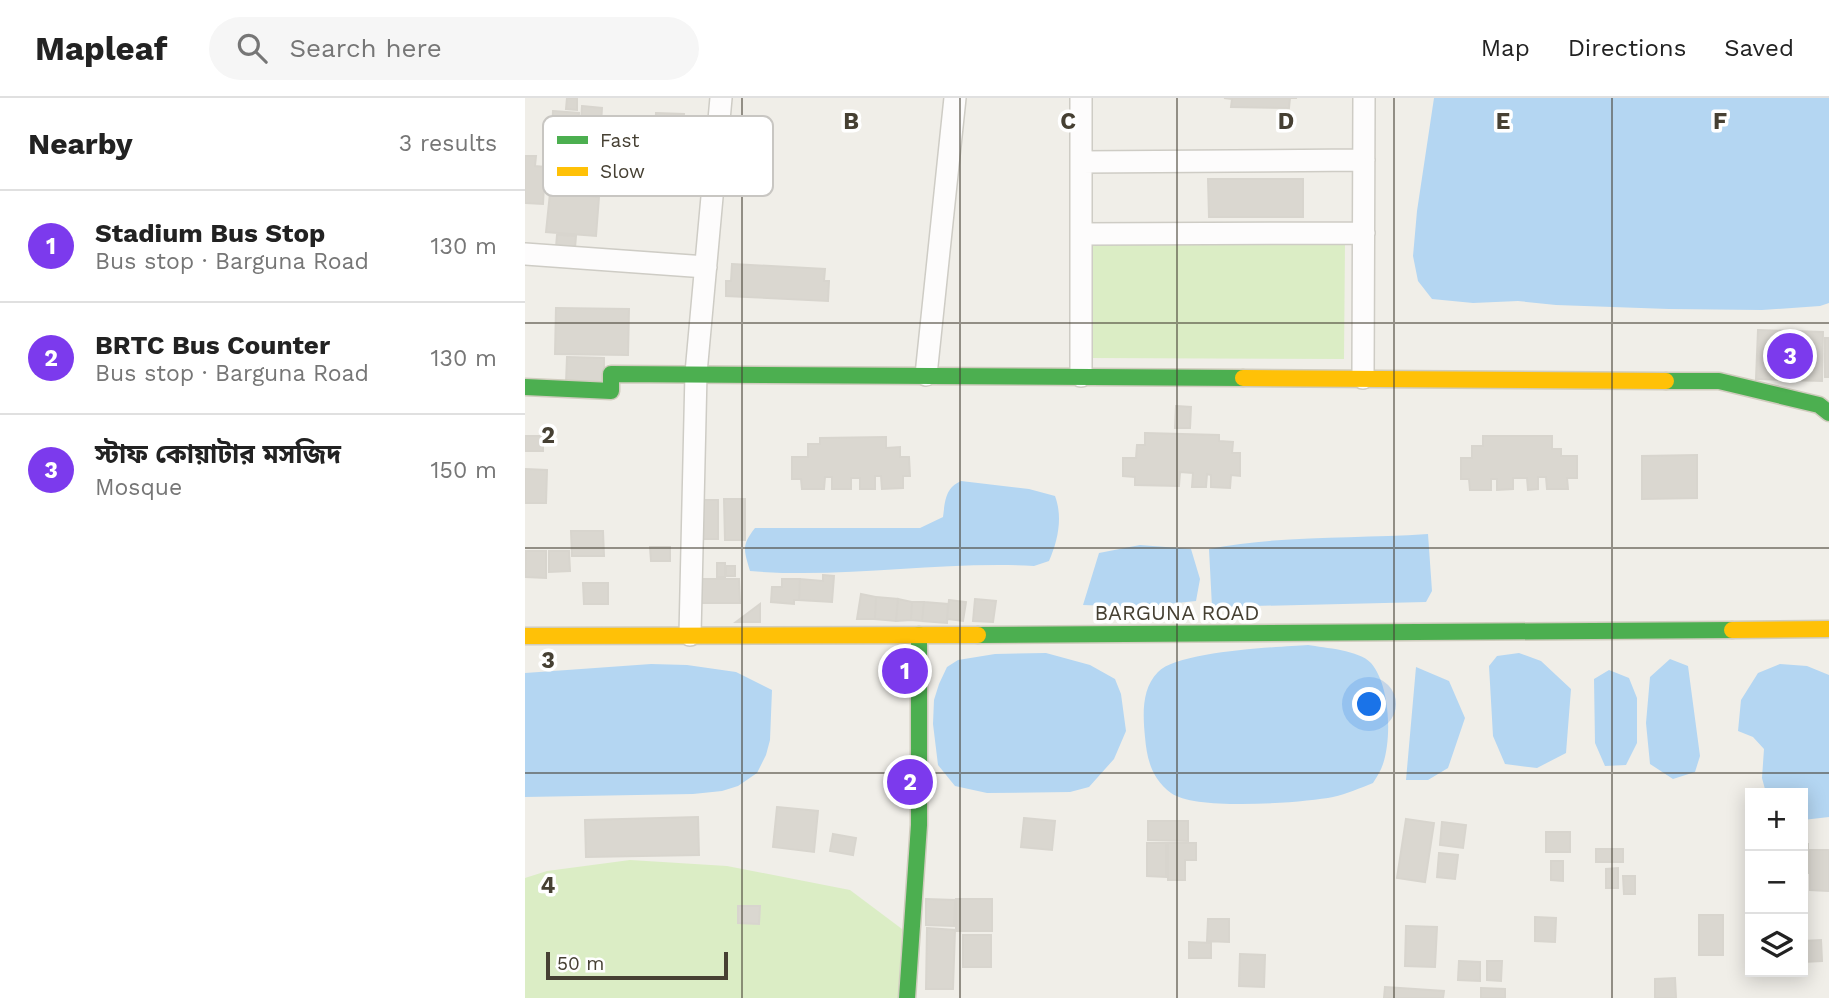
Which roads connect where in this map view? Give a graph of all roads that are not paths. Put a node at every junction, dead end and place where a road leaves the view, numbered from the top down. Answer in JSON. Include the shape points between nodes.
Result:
{"nodes":[{"id":1,"x":721,"y":98,"type":"edge"},
{"id":2,"x":955,"y":98,"type":"edge"},
{"id":3,"x":1081,"y":98,"type":"edge"},
{"id":4,"x":1364,"y":98,"type":"edge"},
{"id":5,"x":719,"y":116,"type":"edge"},
{"id":6,"x":1364,"y":160,"type":"junction"},
{"id":7,"x":1081,"y":162,"type":"junction"},
{"id":8,"x":712,"y":196,"type":"edge"},
{"id":9,"x":1363,"y":233,"type":"junction"},
{"id":10,"x":1081,"y":234,"type":"junction"},
{"id":11,"x":525,"y":254,"type":"edge"},
{"id":12,"x":706,"y":267,"type":"junction"},
{"id":13,"x":696,"y":373,"type":"junction"},
{"id":14,"x":926,"y":375,"type":"junction"},
{"id":15,"x":1080,"y":376,"type":"junction"},
{"id":16,"x":1363,"y":378,"type":"junction"},
{"id":17,"x":525,"y":387,"type":"edge"},
{"id":18,"x":1829,"y":413,"type":"edge"},
{"id":19,"x":1829,"y":629,"type":"edge"},
{"id":20,"x":690,"y":635,"type":"junction"},
{"id":21,"x":919,"y":635,"type":"junction"},
{"id":22,"x":525,"y":636,"type":"edge"},
{"id":23,"x":907,"y":998,"type":"edge"}],
"edges":[{"from":1,"to":5,"type":"street"},
{"from":2,"to":14,"type":"street"},
{"from":3,"to":7,"type":"street"},
{"from":4,"to":6,"type":"street"},
{"from":6,"to":7,"type":"street"},
{"from":6,"to":9,"type":"street"},
{"from":7,"to":10,"type":"street"},
{"from":8,"to":12,"type":"street"},
{"from":9,"to":10,"type":"street"},
{"from":9,"to":16,"type":"street"},
{"from":10,"to":15,"type":"street"},
{"from":11,"to":12,"type":"street"},
{"from":12,"to":13,"type":"street"},
{"from":13,"to":14,"type":"street"},
{"from":13,"to":17,"type":"street","via":[[611,374],[611,391]]},
{"from":13,"to":20,"type":"street"},
{"from":14,"to":15,"type":"street"},
{"from":15,"to":16,"type":"street"},
{"from":16,"to":18,"type":"street","via":[[1719,381],[1819,405]]},
{"from":19,"to":21,"type":"street","name":"BARGUNA ROAD"},
{"from":20,"to":21,"type":"street","name":"BARGUNA ROAD"},
{"from":20,"to":22,"type":"street","name":"BARGUNA ROAD"},
{"from":21,"to":23,"type":"street","via":[[919,825]]}]}
